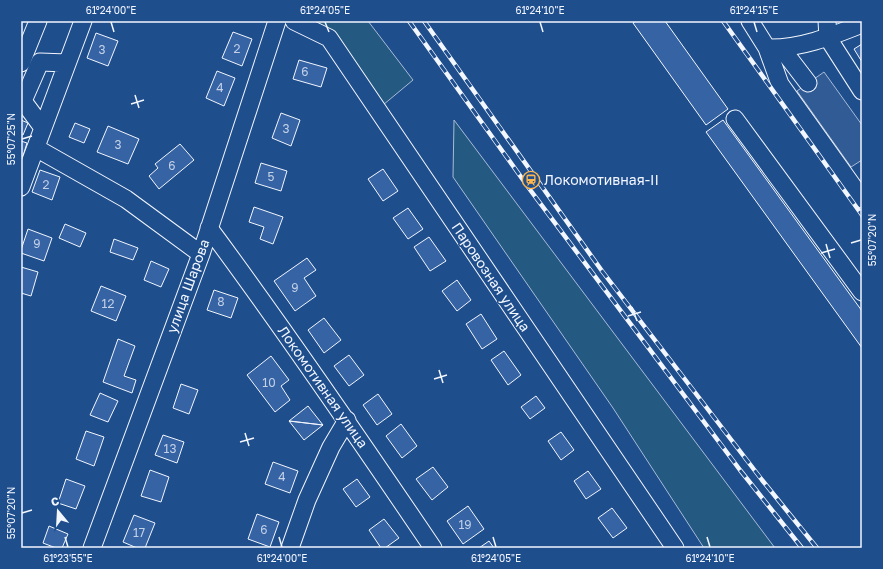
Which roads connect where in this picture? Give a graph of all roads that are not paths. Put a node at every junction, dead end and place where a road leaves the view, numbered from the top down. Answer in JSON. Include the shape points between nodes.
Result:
{"nodes":[{"id":1,"x":38,"y":21,"type":"edge"},
{"id":2,"x":83,"y":21,"type":"edge"},
{"id":3,"x":277,"y":21,"type":"edge"},
{"id":4,"x":294,"y":21,"type":"edge"},
{"id":5,"x":750,"y":21,"type":"edge"},
{"id":6,"x":827,"y":21,"type":"edge"},
{"id":7,"x":862,"y":24,"type":"edge"},
{"id":8,"x":828,"y":38,"type":"junction"},
{"id":9,"x":774,"y":48,"type":"junction"},
{"id":10,"x":21,"y":63,"type":"edge"},
{"id":11,"x":67,"y":63,"type":"junction"},
{"id":12,"x":808,"y":83,"type":"dead end"},
{"id":13,"x":862,"y":91,"type":"edge"},
{"id":14,"x":22,"y":100,"type":"edge"},
{"id":15,"x":734,"y":119,"type":"dead end"},
{"id":16,"x":43,"y":128,"type":"junction"},
{"id":17,"x":36,"y":148,"type":"junction"},
{"id":18,"x":21,"y":187,"type":"edge"},
{"id":19,"x":862,"y":199,"type":"edge"},
{"id":20,"x":208,"y":228,"type":"junction"},
{"id":21,"x":201,"y":254,"type":"junction"},
{"id":22,"x":862,"y":292,"type":"edge"},
{"id":23,"x":347,"y":420,"type":"junction"},
{"id":24,"x":92,"y":548,"type":"edge"},
{"id":25,"x":290,"y":548,"type":"edge"},
{"id":26,"x":433,"y":548,"type":"edge"},
{"id":27,"x":675,"y":548,"type":"edge"}],
"edges":[{"from":1,"to":10,"type":"street"},
{"from":2,"to":11,"type":"street"},
{"from":3,"to":20,"type":"street","name":"улица Шарова"},
{"from":4,"to":27,"type":"street","name":"Паровозная улица","via":[[329,38]]},
{"from":5,"to":9,"type":"street"},
{"from":6,"to":8,"type":"street"},
{"from":7,"to":8,"type":"street"},
{"from":8,"to":9,"type":"street"},
{"from":8,"to":13,"type":"street"},
{"from":9,"to":12,"type":"street"},
{"from":9,"to":19,"type":"street","via":[[780,84]]},
{"from":11,"to":14,"type":"street","via":[[40,62]]},
{"from":11,"to":16,"type":"street"},
{"from":14,"to":16,"type":"street"},
{"from":15,"to":22,"type":"street"},
{"from":16,"to":17,"type":"street"},
{"from":17,"to":18,"type":"street"},
{"from":17,"to":21,"type":"street","via":[[126,199]]},
{"from":20,"to":21,"type":"street","name":"улица Шарова"},
{"from":20,"to":23,"type":"street","name":"Локомотивная улица"},
{"from":21,"to":24,"type":"street","name":"улица Шарова"},
{"from":23,"to":25,"type":"street","via":[[306,500]]},
{"from":23,"to":26,"type":"street","name":"Локомотивная улица"}]}
